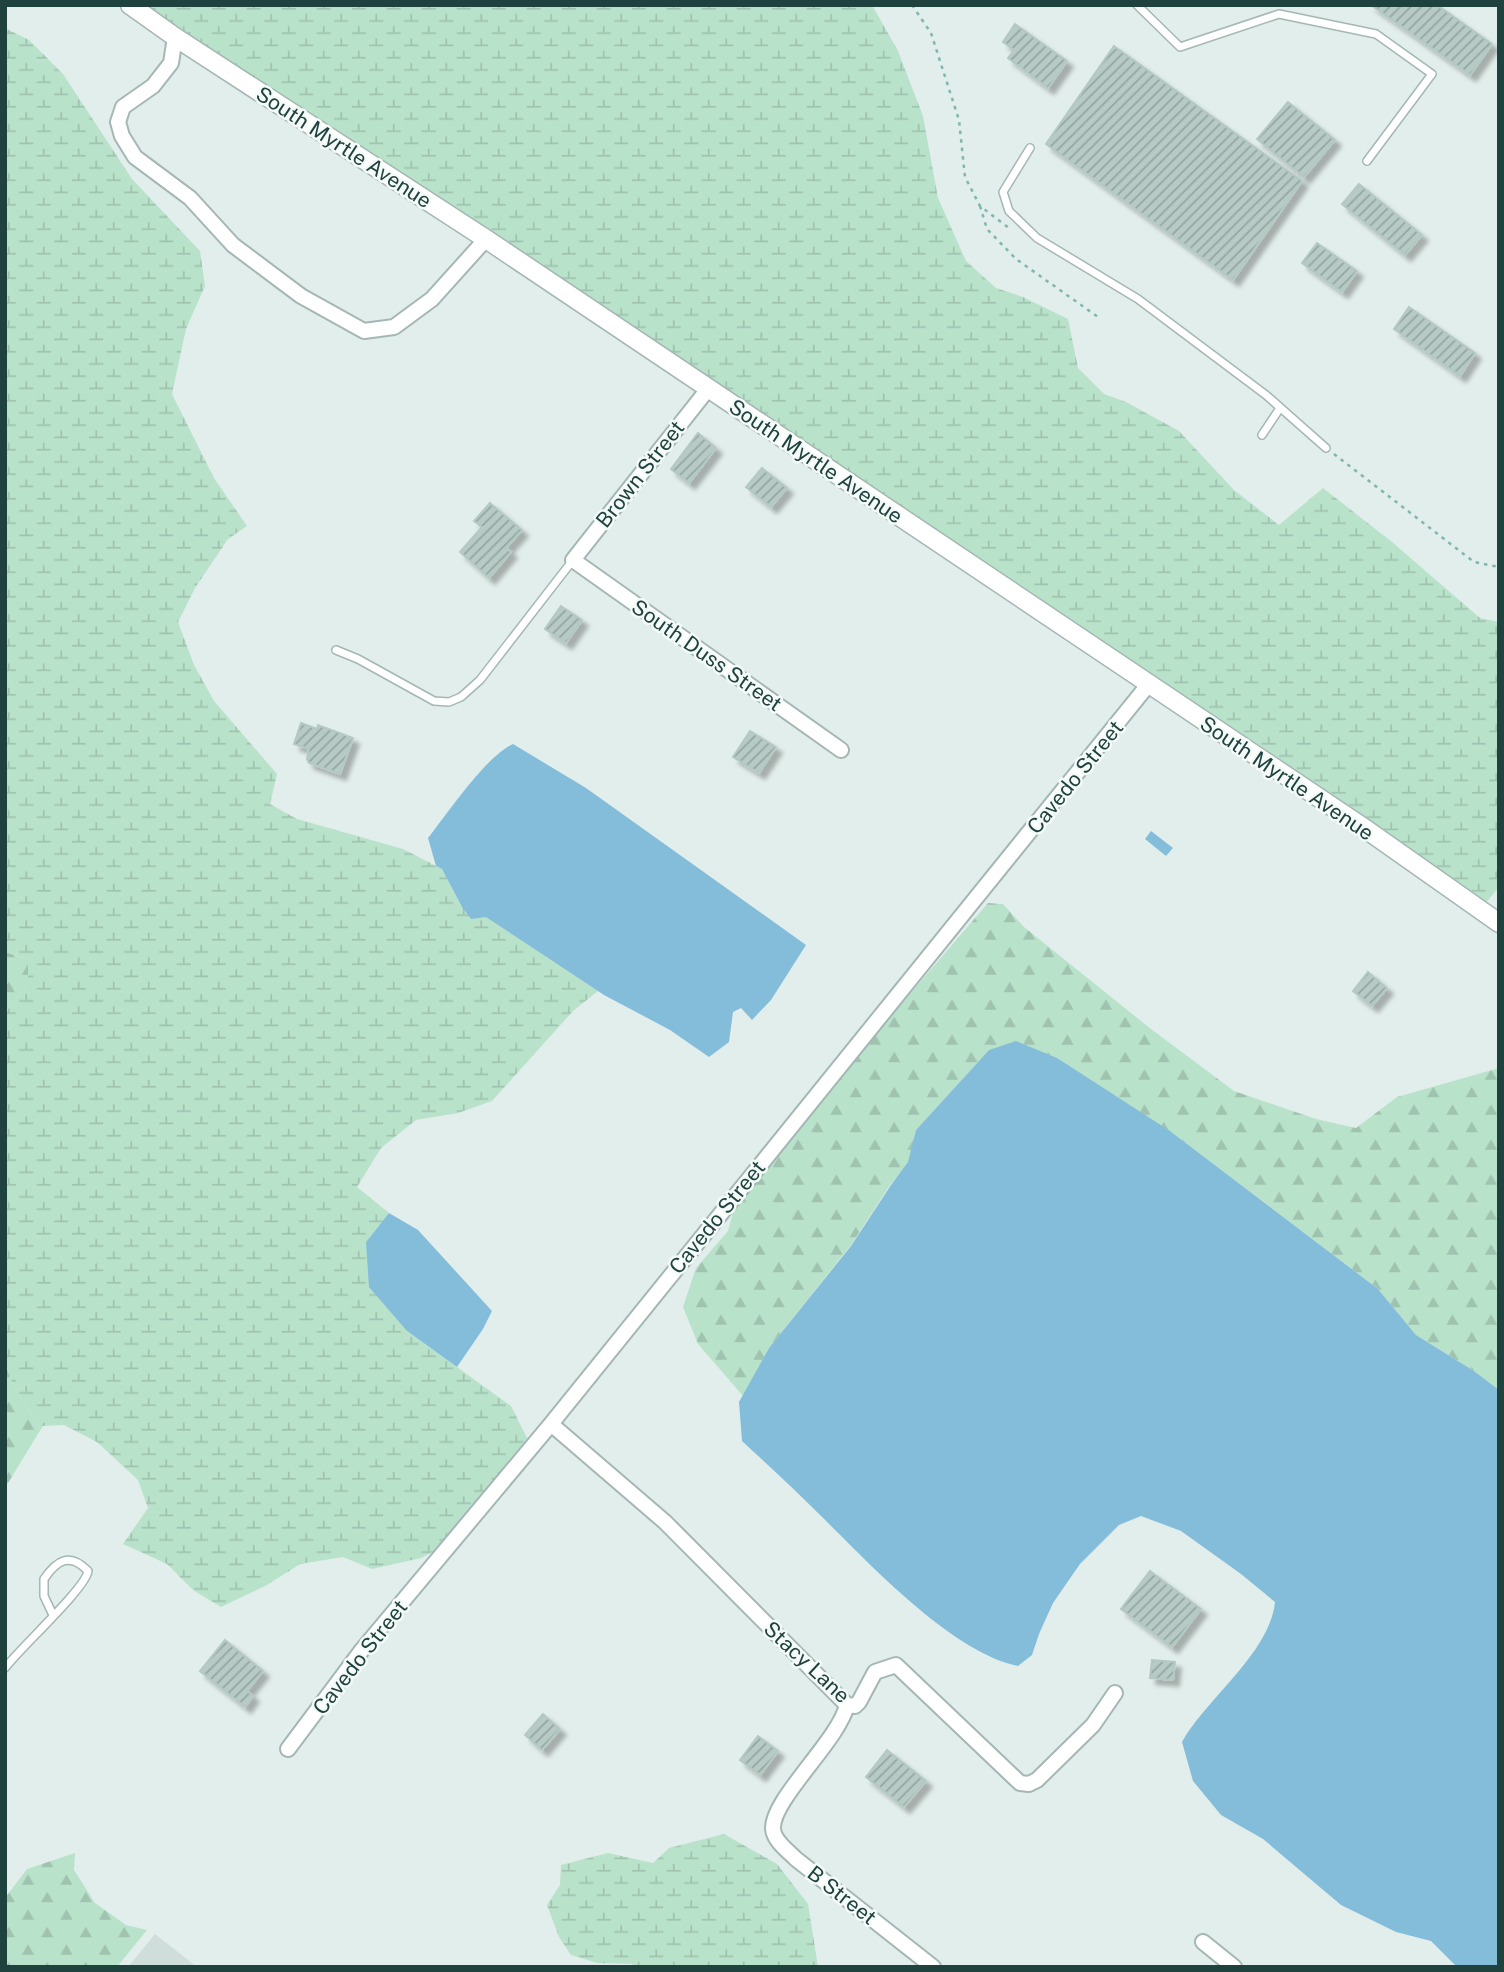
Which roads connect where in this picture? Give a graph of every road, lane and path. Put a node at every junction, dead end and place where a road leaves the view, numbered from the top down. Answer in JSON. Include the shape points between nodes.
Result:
{"nodes":[{"id":1,"x":130,"y":5,"type":"edge"},
{"id":2,"x":912,"y":5,"type":"edge"},
{"id":3,"x":1138,"y":5,"type":"edge"},
{"id":4,"x":175,"y":37,"type":"junction"},
{"id":5,"x":1030,"y":148,"type":"dead end"},
{"id":6,"x":1367,"y":160,"type":"dead end"},
{"id":7,"x":979,"y":206,"type":"junction"},
{"id":8,"x":1037,"y":238,"type":"junction"},
{"id":9,"x":486,"y":239,"type":"junction"},
{"id":10,"x":1098,"y":317,"type":"dead end"},
{"id":11,"x":708,"y":389,"type":"junction"},
{"id":12,"x":1280,"y":408,"type":"junction"},
{"id":13,"x":1262,"y":435,"type":"dead end"},
{"id":14,"x":1326,"y":448,"type":"joint"},
{"id":15,"x":573,"y":560,"type":"junction"},
{"id":16,"x":1499,"y":567,"type":"edge"},
{"id":17,"x":336,"y":650,"type":"dead end"},
{"id":18,"x":1148,"y":685,"type":"junction"},
{"id":19,"x":841,"y":750,"type":"dead end"},
{"id":20,"x":1499,"y":923,"type":"edge"},
{"id":21,"x":551,"y":1424,"type":"junction"},
{"id":22,"x":53,"y":1615,"type":"junction"},
{"id":23,"x":5,"y":1668,"type":"edge"},
{"id":24,"x":1115,"y":1693,"type":"dead end"},
{"id":25,"x":847,"y":1705,"type":"junction"},
{"id":26,"x":288,"y":1749,"type":"dead end"},
{"id":27,"x":1203,"y":1942,"type":"dead end"},
{"id":28,"x":933,"y":1967,"type":"edge"},
{"id":29,"x":1234,"y":1967,"type":"edge"}],
"edges":[{"from":1,"to":4,"type":"street","name":"South Myrtle Avenue"},
{"from":2,"to":7,"type":"path","via":[[930,33],[959,120],[965,177]]},
{"from":3,"to":6,"type":"lane","via":[[1180,47],[1279,14],[1376,34],[1432,74]]},
{"from":4,"to":9,"type":"street","name":"South Myrtle Avenue"},
{"from":4,"to":9,"type":"street","via":[[171,63],[153,86],[123,107],[118,122],[122,136],[135,157],[190,198],[233,245],[301,296],[364,331],[394,327],[432,299]]},
{"from":5,"to":8,"type":"lane","via":[[1003,192],[1009,211]]},
{"from":7,"to":8,"type":"path","via":[[1005,227]]},
{"from":7,"to":10,"type":"path","via":[[987,229],[1016,259]]},
{"from":8,"to":12,"type":"lane","via":[[1138,299]]},
{"from":9,"to":11,"type":"street","name":"South Myrtle Avenue"},
{"from":11,"to":15,"type":"street","name":"Brown Street"},
{"from":11,"to":18,"type":"street","name":"South Myrtle Avenue"},
{"from":12,"to":13,"type":"lane"},
{"from":12,"to":14,"type":"lane"},
{"from":14,"to":16,"type":"path","via":[[1474,562]]},
{"from":15,"to":17,"type":"lane","via":[[480,680],[449,702],[434,701]]},
{"from":15,"to":19,"type":"street","name":"South Duss Street"},
{"from":18,"to":20,"type":"street","name":"South Myrtle Avenue"},
{"from":18,"to":21,"type":"street","name":"Cavedo Street"},
{"from":21,"to":25,"type":"street","name":"Stacy Lane","via":[[665,1522]]},
{"from":21,"to":26,"type":"street","name":"Cavedo Street","via":[[362,1650]]},
{"from":22,"to":22,"type":"lane","via":[[88,1576],[76,1561],[57,1564],[44,1579],[44,1596]]},
{"from":22,"to":23,"type":"lane"},
{"from":24,"to":25,"type":"street","name":"Stacy Lane","via":[[1093,1725],[1037,1780],[1025,1784],[896,1665],[876,1672],[859,1702]]},
{"from":25,"to":28,"type":"street","name":"B Street","via":[[839,1726],[778,1810],[773,1829],[796,1859]]},
{"from":27,"to":29,"type":"street"}]}
